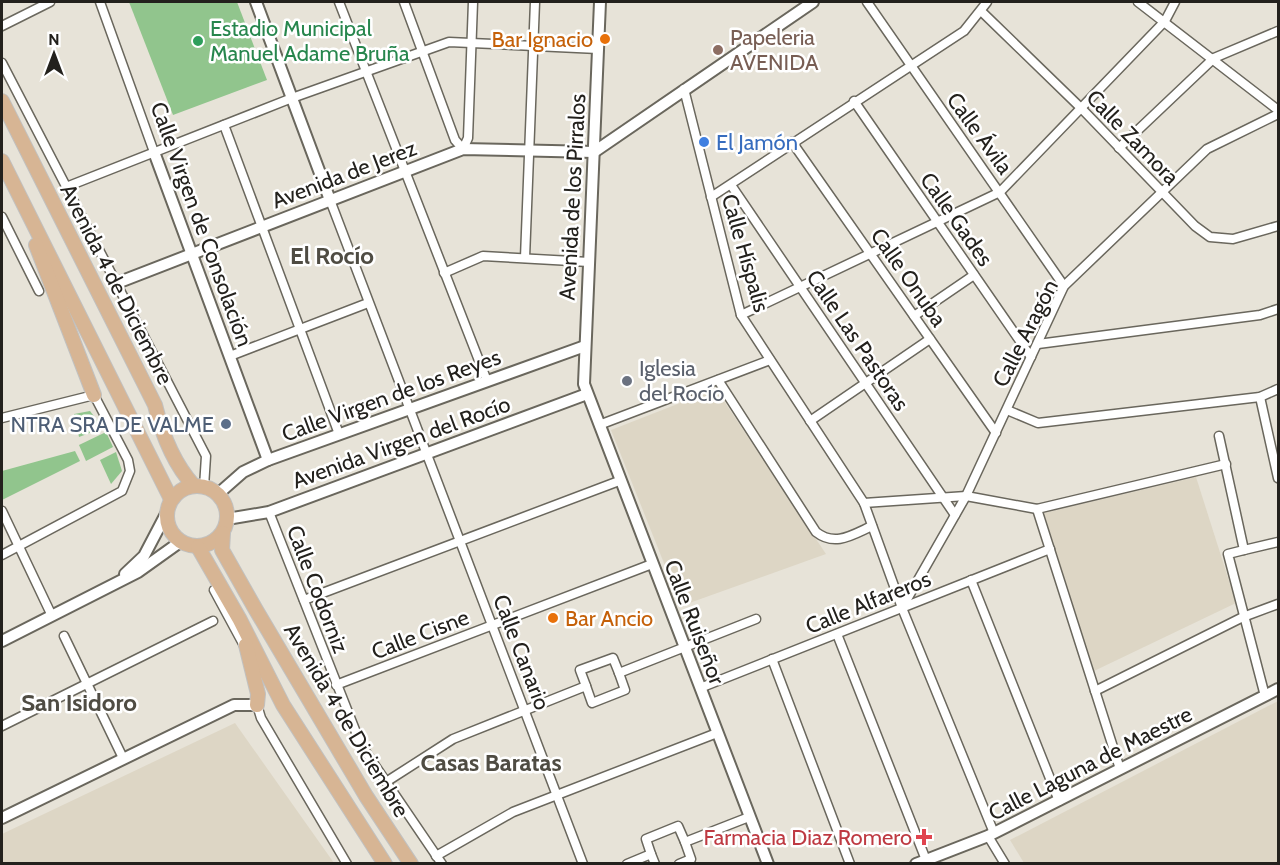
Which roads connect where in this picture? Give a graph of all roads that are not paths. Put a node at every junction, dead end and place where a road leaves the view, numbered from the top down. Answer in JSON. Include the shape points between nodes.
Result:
{"nodes":[{"id":1,"x":50,"y":2,"type":"edge"},
{"id":2,"x":100,"y":2,"type":"edge"},
{"id":3,"x":339,"y":2,"type":"edge"},
{"id":4,"x":404,"y":2,"type":"edge"},
{"id":5,"x":473,"y":2,"type":"edge"},
{"id":6,"x":535,"y":2,"type":"edge"},
{"id":7,"x":600,"y":2,"type":"edge"},
{"id":8,"x":813,"y":2,"type":"edge"},
{"id":9,"x":867,"y":2,"type":"edge"},
{"id":10,"x":987,"y":2,"type":"edge"},
{"id":11,"x":1138,"y":2,"type":"edge"},
{"id":12,"x":1175,"y":2,"type":"edge"},
{"id":13,"x":260,"y":3,"type":"edge"},
{"id":14,"x":981,"y":11,"type":"junction"},
{"id":15,"x":1165,"y":21,"type":"junction"},
{"id":16,"x":2,"y":26,"type":"edge"},
{"id":17,"x":1278,"y":31,"type":"edge"},
{"id":18,"x":472,"y":43,"type":"junction"},
{"id":19,"x":534,"y":46,"type":"junction"},
{"id":20,"x":598,"y":49,"type":"junction"},
{"id":21,"x":423,"y":50,"type":"junction"},
{"id":22,"x":1214,"y":58,"type":"junction"},
{"id":23,"x":2,"y":63,"type":"edge"},
{"id":24,"x":909,"y":65,"type":"junction"},
{"id":25,"x":367,"y":71,"type":"junction"},
{"id":26,"x":684,"y":89,"type":"junction"},
{"id":27,"x":292,"y":98,"type":"junction"},
{"id":28,"x":2,"y":100,"type":"edge"},
{"id":29,"x":854,"y":101,"type":"junction"},
{"id":30,"x":1082,"y":109,"type":"junction"},
{"id":31,"x":1278,"y":112,"type":"edge"},
{"id":32,"x":224,"y":125,"type":"junction"},
{"id":33,"x":792,"y":142,"type":"junction"},
{"id":34,"x":1119,"y":148,"type":"junction"},
{"id":35,"x":463,"y":149,"type":"junction"},
{"id":36,"x":529,"y":151,"type":"junction"},
{"id":37,"x":154,"y":152,"type":"junction"},
{"id":38,"x":594,"y":152,"type":"junction"},
{"id":39,"x":2,"y":161,"type":"edge"},
{"id":40,"x":404,"y":172,"type":"junction"},
{"id":41,"x":9,"y":176,"type":"junction"},
{"id":42,"x":731,"y":185,"type":"junction"},
{"id":43,"x":66,"y":187,"type":"junction"},
{"id":44,"x":1000,"y":192,"type":"junction"},
{"id":45,"x":1162,"y":192,"type":"junction"},
{"id":46,"x":711,"y":197,"type":"junction"},
{"id":47,"x":330,"y":200,"type":"junction"},
{"id":48,"x":2,"y":217,"type":"edge"},
{"id":49,"x":937,"y":222,"type":"junction"},
{"id":50,"x":1278,"y":225,"type":"edge"},
{"id":51,"x":262,"y":227,"type":"junction"},
{"id":52,"x":869,"y":252,"type":"junction"},
{"id":53,"x":192,"y":254,"type":"junction"},
{"id":54,"x":525,"y":258,"type":"junction"},
{"id":55,"x":589,"y":262,"type":"junction"},
{"id":56,"x":444,"y":273,"type":"junction"},
{"id":57,"x":974,"y":274,"type":"junction"},
{"id":58,"x":117,"y":284,"type":"junction"},
{"id":59,"x":799,"y":285,"type":"junction"},
{"id":60,"x":1064,"y":286,"type":"junction"},
{"id":61,"x":39,"y":291,"type":"dead end"},
{"id":62,"x":368,"y":303,"type":"junction"},
{"id":63,"x":1278,"y":309,"type":"edge"},
{"id":64,"x":741,"y":315,"type":"junction"},
{"id":65,"x":914,"y":316,"type":"junction"},
{"id":66,"x":300,"y":329,"type":"junction"},
{"id":67,"x":930,"y":339,"type":"junction"},
{"id":68,"x":1038,"y":344,"type":"junction"},
{"id":69,"x":585,"y":346,"type":"junction"},
{"id":70,"x":230,"y":356,"type":"junction"},
{"id":71,"x":1031,"y":357,"type":"junction"},
{"id":72,"x":770,"y":360,"type":"junction"},
{"id":73,"x":718,"y":380,"type":"junction"},
{"id":74,"x":487,"y":381,"type":"junction"},
{"id":75,"x":866,"y":383,"type":"junction"},
{"id":76,"x":1278,"y":389,"type":"edge"},
{"id":77,"x":587,"y":394,"type":"junction"},
{"id":78,"x":94,"y":395,"type":"junction"},
{"id":79,"x":1260,"y":397,"type":"junction"},
{"id":80,"x":409,"y":409,"type":"junction"},
{"id":81,"x":1006,"y":410,"type":"junction"},
{"id":82,"x":2,"y":418,"type":"edge"},
{"id":83,"x":810,"y":421,"type":"junction"},
{"id":84,"x":599,"y":425,"type":"junction"},
{"id":85,"x":996,"y":433,"type":"junction"},
{"id":86,"x":339,"y":434,"type":"junction"},
{"id":87,"x":1219,"y":436,"type":"dead end"},
{"id":88,"x":427,"y":453,"type":"junction"},
{"id":89,"x":268,"y":460,"type":"junction"},
{"id":90,"x":1277,"y":461,"type":"edge"},
{"id":91,"x":1226,"y":464,"type":"junction"},
{"id":92,"x":1278,"y":478,"type":"edge"},
{"id":93,"x":619,"y":481,"type":"junction"},
{"id":94,"x":199,"y":486,"type":"junction"},
{"id":95,"x":218,"y":494,"type":"junction"},
{"id":96,"x":966,"y":496,"type":"junction"},
{"id":97,"x":943,"y":498,"type":"junction"},
{"id":98,"x":171,"y":499,"type":"junction"},
{"id":99,"x":864,"y":503,"type":"junction"},
{"id":100,"x":1037,"y":509,"type":"junction"},
{"id":101,"x":2,"y":512,"type":"edge"},
{"id":102,"x":269,"y":512,"type":"junction"},
{"id":103,"x":166,"y":514,"type":"junction"},
{"id":104,"x":955,"y":515,"type":"junction"},
{"id":105,"x":227,"y":519,"type":"junction"},
{"id":106,"x":872,"y":526,"type":"junction"},
{"id":107,"x":223,"y":533,"type":"junction"},
{"id":108,"x":460,"y":540,"type":"junction"},
{"id":109,"x":180,"y":542,"type":"junction"},
{"id":110,"x":1278,"y":542,"type":"edge"},
{"id":111,"x":19,"y":546,"type":"junction"},
{"id":112,"x":198,"y":547,"type":"junction"},
{"id":113,"x":1050,"y":549,"type":"junction"},
{"id":114,"x":1244,"y":550,"type":"junction"},
{"id":115,"x":2,"y":555,"type":"edge"},
{"id":116,"x":652,"y":564,"type":"junction"},
{"id":117,"x":123,"y":577,"type":"junction"},
{"id":118,"x":971,"y":580,"type":"junction"},
{"id":119,"x":214,"y":590,"type":"dead end"},
{"id":120,"x":304,"y":600,"type":"junction"},
{"id":121,"x":1278,"y":604,"type":"edge"},
{"id":122,"x":902,"y":608,"type":"junction"},
{"id":123,"x":52,"y":616,"type":"junction"},
{"id":124,"x":1243,"y":617,"type":"junction"},
{"id":125,"x":756,"y":619,"type":"dead end"},
{"id":126,"x":240,"y":620,"type":"junction"},
{"id":127,"x":213,"y":621,"type":"dead end"},
{"id":128,"x":492,"y":625,"type":"junction"},
{"id":129,"x":837,"y":634,"type":"junction"},
{"id":130,"x":64,"y":636,"type":"dead end"},
{"id":131,"x":2,"y":641,"type":"edge"},
{"id":132,"x":685,"y":649,"type":"junction"},
{"id":133,"x":248,"y":654,"type":"junction"},
{"id":134,"x":772,"y":659,"type":"junction"},
{"id":135,"x":619,"y":673,"type":"junction"},
{"id":136,"x":87,"y":683,"type":"junction"},
{"id":137,"x":336,"y":685,"type":"junction"},
{"id":138,"x":586,"y":686,"type":"junction"},
{"id":139,"x":700,"y":688,"type":"junction"},
{"id":140,"x":1278,"y":689,"type":"edge"},
{"id":141,"x":1095,"y":691,"type":"junction"},
{"id":142,"x":1265,"y":696,"type":"junction"},
{"id":143,"x":257,"y":705,"type":"junction"},
{"id":144,"x":524,"y":709,"type":"junction"},
{"id":145,"x":2,"y":726,"type":"edge"},
{"id":146,"x":717,"y":733,"type":"junction"},
{"id":147,"x":123,"y":758,"type":"junction"},
{"id":148,"x":1120,"y":770,"type":"junction"},
{"id":149,"x":386,"y":782,"type":"junction"},
{"id":150,"x":556,"y":794,"type":"junction"},
{"id":151,"x":1059,"y":801,"type":"junction"},
{"id":152,"x":750,"y":817,"type":"junction"},
{"id":153,"x":2,"y":818,"type":"edge"},
{"id":154,"x":991,"y":835,"type":"junction"},
{"id":155,"x":685,"y":842,"type":"junction"},
{"id":156,"x":651,"y":854,"type":"junction"},
{"id":157,"x":436,"y":856,"type":"junction"},
{"id":158,"x":921,"y":862,"type":"edge"},
{"id":159,"x":347,"y":864,"type":"edge"},
{"id":160,"x":385,"y":864,"type":"edge"},
{"id":161,"x":411,"y":864,"type":"edge"},
{"id":162,"x":442,"y":864,"type":"edge"},
{"id":163,"x":583,"y":864,"type":"edge"},
{"id":164,"x":627,"y":864,"type":"edge"},
{"id":165,"x":655,"y":864,"type":"edge"},
{"id":166,"x":679,"y":864,"type":"edge"},
{"id":167,"x":768,"y":864,"type":"edge"},
{"id":168,"x":850,"y":864,"type":"edge"},
{"id":169,"x":1005,"y":864,"type":"edge"}],
"edges":[{"from":1,"to":16,"type":"street"},
{"from":2,"to":37,"type":"street","name":"Calle Virgen de Consolación"},
{"from":3,"to":25,"type":"street"},
{"from":4,"to":21,"type":"street"},
{"from":5,"to":18,"type":"street"},
{"from":6,"to":19,"type":"street"},
{"from":7,"to":20,"type":"street","name":"Avenida de los Pirralos"},
{"from":8,"to":26,"type":"street"},
{"from":9,"to":24,"type":"street","name":"Calle Ávila"},
{"from":10,"to":14,"type":"street"},
{"from":11,"to":15,"type":"street"},
{"from":12,"to":15,"type":"street"},
{"from":13,"to":27,"type":"street"},
{"from":14,"to":24,"type":"street","via":[[964,31]]},
{"from":14,"to":30,"type":"street","name":"Calle Zamora"},
{"from":15,"to":22,"type":"street"},
{"from":15,"to":30,"type":"street"},
{"from":17,"to":22,"type":"street"},
{"from":18,"to":19,"type":"street"},
{"from":18,"to":21,"type":"street","via":[[449,42]]},
{"from":18,"to":35,"type":"street","via":[[468,138]]},
{"from":19,"to":20,"type":"street"},
{"from":19,"to":36,"type":"street"},
{"from":20,"to":38,"type":"street","name":"Avenida de los Pirralos"},
{"from":21,"to":25,"type":"street"},
{"from":21,"to":35,"type":"street","via":[[455,140]]},
{"from":22,"to":31,"type":"street"},
{"from":22,"to":34,"type":"street"},
{"from":23,"to":43,"type":"street"},
{"from":24,"to":29,"type":"street"},
{"from":24,"to":44,"type":"street","name":"Calle Ávila"},
{"from":25,"to":27,"type":"street"},
{"from":25,"to":40,"type":"street"},
{"from":26,"to":38,"type":"street"},
{"from":26,"to":46,"type":"street","name":"Calle Híspalis"},
{"from":27,"to":32,"type":"street"},
{"from":27,"to":47,"type":"street"},
{"from":28,"to":94,"type":"main road","name":"Avenida 4 de Diciembre","via":[[155,405],[168,445],[183,473]]},
{"from":29,"to":33,"type":"street"},
{"from":29,"to":49,"type":"street","name":"Calle Gades"},
{"from":30,"to":34,"type":"street","name":"Calle Zamora"},
{"from":30,"to":44,"type":"street"},
{"from":31,"to":45,"type":"street","name":"Calle Aragón","via":[[1207,150]]},
{"from":32,"to":37,"type":"street"},
{"from":32,"to":51,"type":"street"},
{"from":33,"to":42,"type":"street"},
{"from":33,"to":52,"type":"street","name":"Calle Onuba"},
{"from":34,"to":45,"type":"street","name":"Calle Zamora"},
{"from":35,"to":36,"type":"street","name":"Avenida de Jerez"},
{"from":35,"to":40,"type":"street","name":"Avenida de Jerez"},
{"from":36,"to":38,"type":"street","name":"Avenida de Jerez"},
{"from":36,"to":54,"type":"street"},
{"from":37,"to":43,"type":"street"},
{"from":37,"to":53,"type":"street","name":"Calle Virgen de Consolación"},
{"from":38,"to":55,"type":"street","name":"Avenida de los Pirralos"},
{"from":39,"to":41,"type":"main road","name":"Avenida 4 de Diciembre"},
{"from":40,"to":47,"type":"street","name":"Avenida de Jerez"},
{"from":40,"to":56,"type":"street"},
{"from":41,"to":78,"type":"main road"},
{"from":41,"to":98,"type":"main road","name":"Avenida 4 de Diciembre"},
{"from":42,"to":46,"type":"street"},
{"from":42,"to":59,"type":"street","name":"Calle Las Pastoras"},
{"from":43,"to":58,"type":"street"},
{"from":44,"to":49,"type":"street"},
{"from":44,"to":60,"type":"street","name":"Calle Ávila"},
{"from":45,"to":50,"type":"street","name":"Calle Zamora","via":[[1210,237],[1233,239]]},
{"from":45,"to":60,"type":"street","name":"Calle Aragón"},
{"from":46,"to":64,"type":"street","name":"Calle Híspalis"},
{"from":47,"to":51,"type":"street","name":"Avenida de Jerez"},
{"from":47,"to":62,"type":"street","name":"Calle Canario"},
{"from":48,"to":61,"type":"street"},
{"from":49,"to":52,"type":"street"},
{"from":49,"to":57,"type":"street","name":"Calle Gades"},
{"from":51,"to":53,"type":"street","name":"Avenida de Jerez"},
{"from":51,"to":66,"type":"street"},
{"from":52,"to":59,"type":"street"},
{"from":52,"to":65,"type":"street","name":"Calle Onuba"},
{"from":53,"to":58,"type":"street","name":"Avenida de Jerez"},
{"from":53,"to":70,"type":"street","name":"Calle Virgen de Consolación"},
{"from":54,"to":55,"type":"street"},
{"from":54,"to":56,"type":"street","via":[[483,256]]},
{"from":55,"to":69,"type":"street","name":"Avenida de los Pirralos"},
{"from":56,"to":74,"type":"street"},
{"from":57,"to":65,"type":"street"},
{"from":57,"to":71,"type":"street","name":"Calle Gades"},
{"from":58,"to":94,"type":"street","via":[[206,456]]},
{"from":59,"to":64,"type":"street"},
{"from":59,"to":75,"type":"street","name":"Calle Las Pastoras"},
{"from":60,"to":68,"type":"street","name":"Calle Aragón"},
{"from":62,"to":66,"type":"street"},
{"from":62,"to":80,"type":"street","name":"Calle Canario"},
{"from":63,"to":68,"type":"street","via":[[1260,315]]},
{"from":64,"to":72,"type":"street","name":"Calle Híspalis"},
{"from":65,"to":67,"type":"street","name":"Calle Onuba"},
{"from":66,"to":70,"type":"street"},
{"from":66,"to":86,"type":"street"},
{"from":67,"to":75,"type":"street"},
{"from":67,"to":85,"type":"street","name":"Calle Onuba"},
{"from":68,"to":71,"type":"street","name":"Calle Aragón"},
{"from":69,"to":74,"type":"street","name":"Calle Virgen de los Reyes"},
{"from":69,"to":77,"type":"street","name":"Avenida de los Pirralos"},
{"from":70,"to":89,"type":"street","name":"Calle Virgen de Consolación"},
{"from":71,"to":81,"type":"street","name":"Calle Aragón"},
{"from":72,"to":73,"type":"street"},
{"from":72,"to":83,"type":"street","name":"Calle Híspalis"},
{"from":73,"to":84,"type":"street"},
{"from":73,"to":106,"type":"street","via":[[816,532],[826,540],[837,541]]},
{"from":74,"to":80,"type":"street","name":"Calle Virgen de los Reyes"},
{"from":75,"to":83,"type":"street"},
{"from":75,"to":97,"type":"street","name":"Calle Las Pastoras"},
{"from":76,"to":79,"type":"street"},
{"from":77,"to":84,"type":"street","name":"Calle Ruiseñor"},
{"from":77,"to":88,"type":"street","name":"Avenida Virgen del Rocío"},
{"from":78,"to":82,"type":"street"},
{"from":78,"to":111,"type":"street","via":[[128,460],[130,471],[122,491]]},
{"from":79,"to":81,"type":"street","via":[[1038,423]]},
{"from":79,"to":90,"type":"street"},
{"from":80,"to":86,"type":"street","name":"Calle Virgen de los Reyes"},
{"from":80,"to":88,"type":"street","name":"Calle Canario"},
{"from":81,"to":85,"type":"street","name":"Calle Aragón"},
{"from":83,"to":99,"type":"street","name":"Calle Híspalis"},
{"from":84,"to":93,"type":"street","name":"Calle Ruiseñor"},
{"from":85,"to":96,"type":"street","name":"Calle Aragón"},
{"from":86,"to":89,"type":"street","name":"Calle Virgen de los Reyes"},
{"from":87,"to":91,"type":"street"},
{"from":88,"to":102,"type":"street","name":"Avenida Virgen del Rocío"},
{"from":88,"to":108,"type":"street","name":"Calle Canario"},
{"from":89,"to":95,"type":"street","name":"Calle Virgen de los Reyes","via":[[243,472]]},
{"from":90,"to":92,"type":"street"},
{"from":91,"to":100,"type":"street"},
{"from":91,"to":114,"type":"street"},
{"from":93,"to":108,"type":"street"},
{"from":93,"to":116,"type":"street","name":"Calle Ruiseñor"},
{"from":94,"to":95,"type":"main road"},
{"from":94,"to":98,"type":"main road","via":[[179,491]]},
{"from":95,"to":105,"type":"main road","via":[[224,501]]},
{"from":96,"to":97,"type":"street"},
{"from":96,"to":100,"type":"street"},
{"from":96,"to":104,"type":"street","name":"Calle Aragón"},
{"from":97,"to":99,"type":"street"},
{"from":97,"to":104,"type":"street","name":"Calle Las Pastoras"},
{"from":98,"to":103,"type":"main road"},
{"from":99,"to":106,"type":"street","name":"Calle Híspalis"},
{"from":100,"to":113,"type":"street"},
{"from":101,"to":111,"type":"street"},
{"from":102,"to":105,"type":"street","name":"Avenida Virgen del Rocío"},
{"from":102,"to":120,"type":"street","name":"Calle Codorniz"},
{"from":103,"to":109,"type":"main road","via":[[170,530]]},
{"from":103,"to":117,"type":"street","via":[[144,556]]},
{"from":104,"to":122,"type":"street","name":"Calle Aragón"},
{"from":105,"to":107,"type":"main road"},
{"from":106,"to":122,"type":"street","name":"Calle Híspalis"},
{"from":107,"to":112,"type":"main road"},
{"from":107,"to":161,"type":"main road","name":"Avenida 4 de Diciembre","via":[[222,550],[256,610]]},
{"from":108,"to":120,"type":"street"},
{"from":108,"to":128,"type":"street","name":"Calle Canario"},
{"from":109,"to":112,"type":"main road"},
{"from":109,"to":117,"type":"street","via":[[149,565]]},
{"from":110,"to":114,"type":"street"},
{"from":111,"to":115,"type":"street"},
{"from":111,"to":123,"type":"street"},
{"from":112,"to":126,"type":"main road","name":"Avenida 4 de Diciembre"},
{"from":113,"to":118,"type":"street","name":"Calle Alfareros"},
{"from":113,"to":141,"type":"street"},
{"from":114,"to":124,"type":"street","via":[[1228,554]]},
{"from":116,"to":128,"type":"street","name":"Calle Cisne"},
{"from":116,"to":132,"type":"street","name":"Calle Ruiseñor"},
{"from":117,"to":123,"type":"street"},
{"from":118,"to":122,"type":"street","name":"Calle Alfareros"},
{"from":118,"to":151,"type":"street"},
{"from":119,"to":133,"type":"street"},
{"from":120,"to":137,"type":"street","name":"Calle Codorniz"},
{"from":121,"to":124,"type":"street"},
{"from":122,"to":129,"type":"street","name":"Calle Alfareros"},
{"from":122,"to":154,"type":"street","name":"Calle Híspalis"},
{"from":123,"to":131,"type":"street"},
{"from":124,"to":141,"type":"street"},
{"from":124,"to":142,"type":"street"},
{"from":125,"to":132,"type":"street"},
{"from":126,"to":133,"type":"main road"},
{"from":126,"to":160,"type":"main road","name":"Avenida 4 de Diciembre","via":[[283,705]]},
{"from":127,"to":136,"type":"street"},
{"from":128,"to":137,"type":"street","name":"Calle Cisne"},
{"from":128,"to":144,"type":"street","name":"Calle Canario"},
{"from":129,"to":134,"type":"street","name":"Calle Alfareros"},
{"from":129,"to":158,"type":"street"},
{"from":130,"to":136,"type":"street"},
{"from":132,"to":135,"type":"street"},
{"from":132,"to":139,"type":"street","name":"Calle Ruiseñor"},
{"from":133,"to":143,"type":"main road"},
{"from":134,"to":139,"type":"street","name":"Calle Alfareros"},
{"from":134,"to":168,"type":"street"},
{"from":135,"to":138,"type":"street","via":[[613,658],[580,670]]},
{"from":135,"to":138,"type":"street","via":[[625,690],[592,703]]},
{"from":136,"to":145,"type":"street"},
{"from":136,"to":147,"type":"street"},
{"from":137,"to":149,"type":"street","name":"Calle Codorniz","via":[[361,745]]},
{"from":138,"to":144,"type":"street"},
{"from":139,"to":146,"type":"street","name":"Calle Ruiseñor"},
{"from":140,"to":142,"type":"street","name":"Calle Laguna de Maestre"},
{"from":141,"to":148,"type":"street"},
{"from":142,"to":148,"type":"street","name":"Calle Laguna de Maestre"},
{"from":143,"to":147,"type":"street","via":[[234,705]]},
{"from":143,"to":159,"type":"street"},
{"from":144,"to":149,"type":"street","via":[[453,739]]},
{"from":144,"to":150,"type":"street","name":"Calle Canario"},
{"from":146,"to":150,"type":"street"},
{"from":146,"to":152,"type":"street","name":"Calle Ruiseñor"},
{"from":147,"to":153,"type":"street"},
{"from":148,"to":151,"type":"street","name":"Calle Laguna de Maestre"},
{"from":149,"to":157,"type":"street","name":"Calle Codorniz"},
{"from":150,"to":157,"type":"street","via":[[495,821]]},
{"from":150,"to":163,"type":"street","name":"Calle Canario"},
{"from":151,"to":154,"type":"street","name":"Calle Laguna de Maestre"},
{"from":152,"to":155,"type":"street"},
{"from":152,"to":167,"type":"street","name":"Calle Ruiseñor"},
{"from":154,"to":158,"type":"street","name":"Calle Laguna de Maestre"},
{"from":154,"to":169,"type":"street","name":"Calle Híspalis"},
{"from":155,"to":156,"type":"street","via":[[678,826],[646,839]]},
{"from":155,"to":166,"type":"street","via":[[691,859]]},
{"from":156,"to":164,"type":"street"},
{"from":156,"to":165,"type":"street"},
{"from":157,"to":162,"type":"street","name":"Calle Codorniz"}]}
